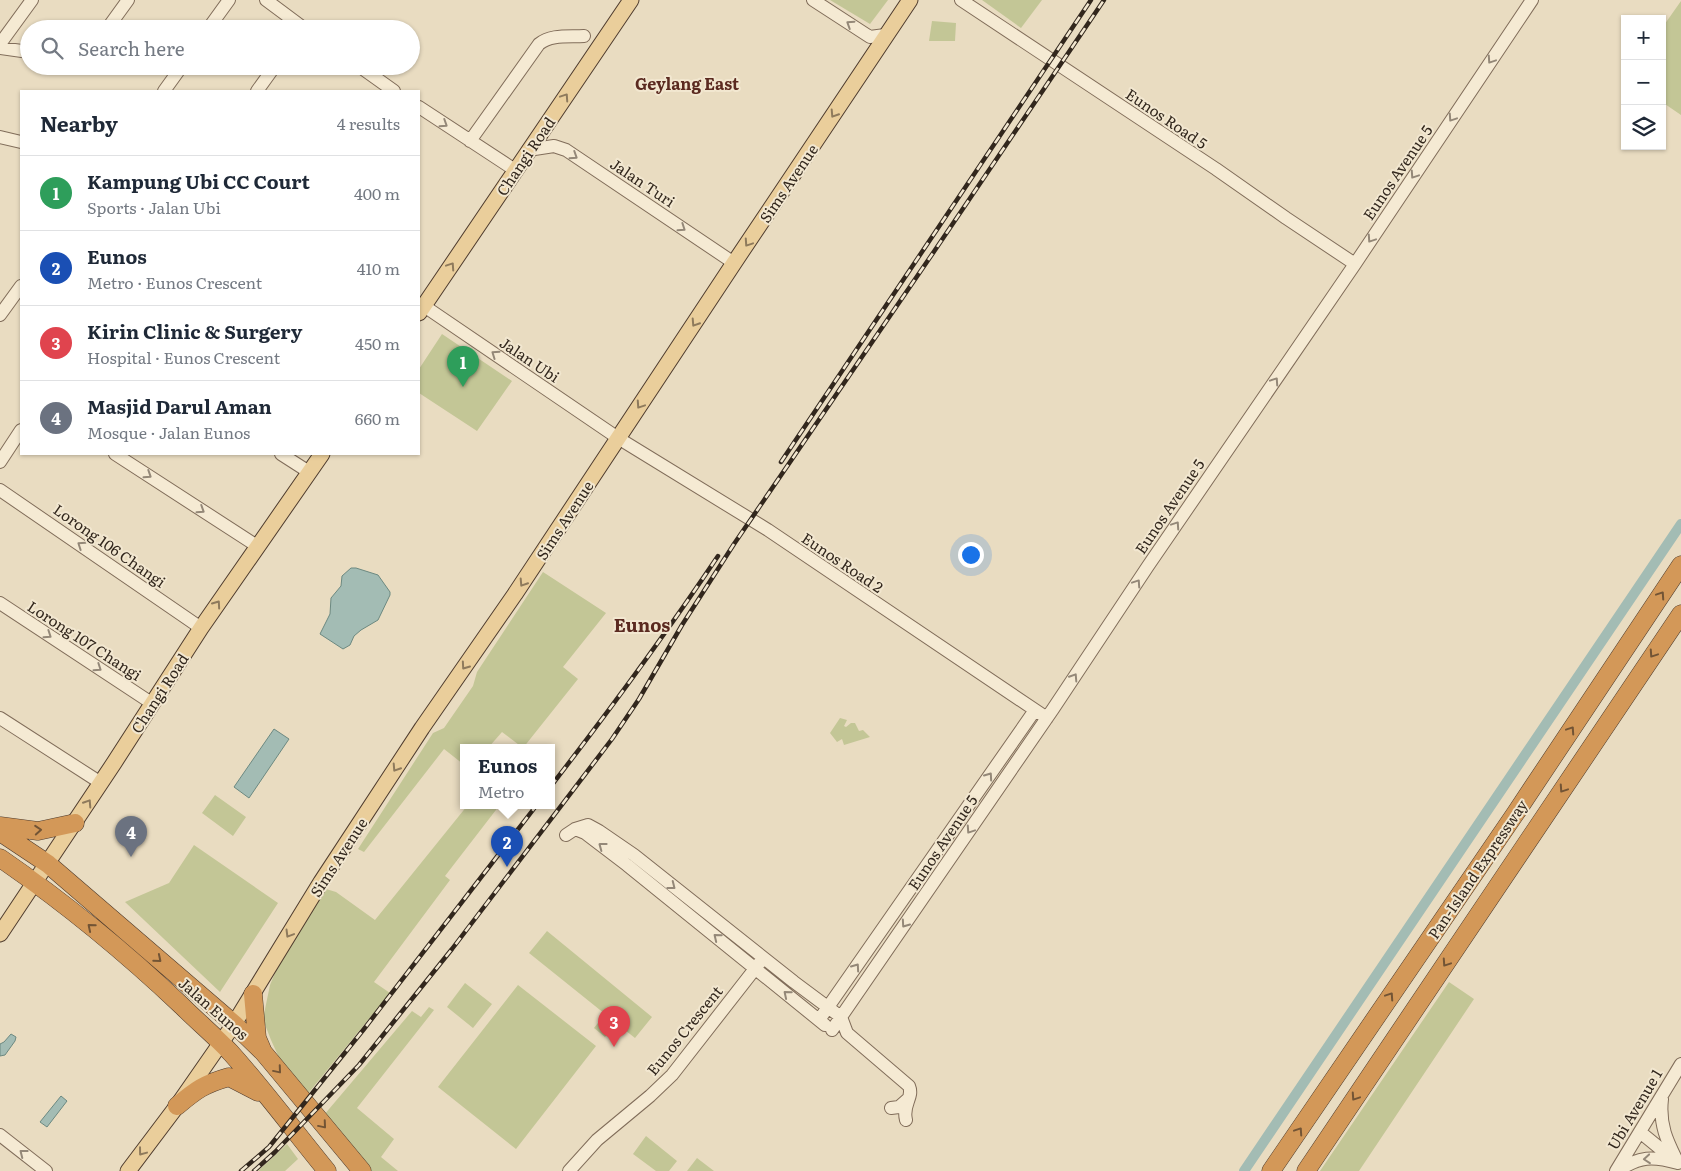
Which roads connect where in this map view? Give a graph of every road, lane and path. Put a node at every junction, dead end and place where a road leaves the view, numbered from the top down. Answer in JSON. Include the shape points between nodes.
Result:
{"nodes":[{"id":1,"x":32,"y":0,"type":"edge"},
{"id":2,"x":128,"y":0,"type":"edge"},
{"id":3,"x":229,"y":0,"type":"edge"},
{"id":4,"x":266,"y":0,"type":"edge"},
{"id":5,"x":631,"y":0,"type":"edge"},
{"id":6,"x":813,"y":0,"type":"edge"},
{"id":7,"x":910,"y":0,"type":"edge"},
{"id":8,"x":961,"y":0,"type":"edge"},
{"id":9,"x":1532,"y":0,"type":"edge"},
{"id":10,"x":114,"y":20,"type":"edge"},
{"id":11,"x":215,"y":20,"type":"edge"},
{"id":12,"x":293,"y":20,"type":"edge"},
{"id":13,"x":885,"y":35,"type":"junction"},
{"id":14,"x":584,"y":36,"type":"dead end"},
{"id":15,"x":0,"y":46,"type":"edge"},
{"id":16,"x":20,"y":50,"type":"edge"},
{"id":17,"x":176,"y":75,"type":"edge"},
{"id":18,"x":269,"y":75,"type":"edge"},
{"id":19,"x":372,"y":75,"type":"edge"},
{"id":20,"x":165,"y":90,"type":"edge"},
{"id":21,"x":258,"y":90,"type":"edge"},
{"id":22,"x":393,"y":90,"type":"edge"},
{"id":23,"x":420,"y":108,"type":"edge"},
{"id":24,"x":0,"y":137,"type":"edge"},
{"id":25,"x":470,"y":141,"type":"junction"},
{"id":26,"x":20,"y":142,"type":"edge"},
{"id":27,"x":528,"y":150,"type":"junction"},
{"id":28,"x":514,"y":170,"type":"junction"},
{"id":29,"x":734,"y":263,"type":"junction"},
{"id":30,"x":1355,"y":264,"type":"junction"},
{"id":31,"x":20,"y":287,"type":"edge"},
{"id":32,"x":421,"y":310,"type":"edge"},
{"id":33,"x":0,"y":315,"type":"edge"},
{"id":34,"x":20,"y":432,"type":"edge"},
{"id":35,"x":618,"y":438,"type":"junction"},
{"id":36,"x":117,"y":455,"type":"edge"},
{"id":37,"x":321,"y":455,"type":"edge"},
{"id":38,"x":297,"y":458,"type":"edge"},
{"id":39,"x":0,"y":462,"type":"edge"},
{"id":40,"x":309,"y":472,"type":"junction"},
{"id":41,"x":0,"y":490,"type":"edge"},
{"id":42,"x":257,"y":546,"type":"junction"},
{"id":43,"x":1681,"y":565,"type":"edge"},
{"id":44,"x":0,"y":603,"type":"edge"},
{"id":45,"x":1681,"y":614,"type":"edge"},
{"id":46,"x":201,"y":628,"type":"junction"},
{"id":47,"x":153,"y":704,"type":"junction"},
{"id":48,"x":1035,"y":710,"type":"junction"},
{"id":49,"x":0,"y":718,"type":"edge"},
{"id":50,"x":1047,"y":718,"type":"junction"},
{"id":51,"x":101,"y":783,"type":"junction"},
{"id":52,"x":75,"y":823,"type":"junction"},
{"id":53,"x":0,"y":826,"type":"edge"},
{"id":54,"x":0,"y":832,"type":"edge"},
{"id":55,"x":0,"y":858,"type":"edge"},
{"id":56,"x":48,"y":864,"type":"junction"},
{"id":57,"x":36,"y":882,"type":"junction"},
{"id":58,"x":0,"y":934,"type":"edge"},
{"id":59,"x":764,"y":958,"type":"junction"},
{"id":60,"x":755,"y":968,"type":"junction"},
{"id":61,"x":253,"y":994,"type":"junction"},
{"id":62,"x":828,"y":1007,"type":"junction"},
{"id":63,"x":841,"y":1017,"type":"junction"},
{"id":64,"x":819,"y":1020,"type":"junction"},
{"id":65,"x":234,"y":1024,"type":"junction"},
{"id":66,"x":832,"y":1030,"type":"junction"},
{"id":67,"x":848,"y":1033,"type":"junction"},
{"id":68,"x":220,"y":1042,"type":"junction"},
{"id":69,"x":263,"y":1052,"type":"junction"},
{"id":70,"x":1681,"y":1064,"type":"edge"},
{"id":71,"x":1662,"y":1095,"type":"junction"},
{"id":72,"x":268,"y":1097,"type":"junction"},
{"id":73,"x":909,"y":1097,"type":"junction"},
{"id":74,"x":177,"y":1106,"type":"junction"},
{"id":75,"x":891,"y":1108,"type":"dead end"},
{"id":76,"x":906,"y":1120,"type":"dead end"},
{"id":77,"x":1640,"y":1132,"type":"junction"},
{"id":78,"x":0,"y":1135,"type":"edge"},
{"id":79,"x":1680,"y":1164,"type":"edge"},
{"id":80,"x":46,"y":1171,"type":"edge"},
{"id":81,"x":128,"y":1171,"type":"edge"},
{"id":82,"x":327,"y":1171,"type":"edge"},
{"id":83,"x":362,"y":1171,"type":"edge"},
{"id":84,"x":568,"y":1171,"type":"edge"},
{"id":85,"x":1272,"y":1171,"type":"edge"},
{"id":86,"x":1306,"y":1171,"type":"edge"},
{"id":87,"x":1617,"y":1171,"type":"edge"}],
"edges":[{"from":1,"to":15,"type":"street"},
{"from":2,"to":10,"type":"street"},
{"from":3,"to":11,"type":"street"},
{"from":4,"to":12,"type":"street"},
{"from":27,"to":5,"type":"main road","name":"Changi Road","one_way":true},
{"from":13,"to":6,"type":"street","one_way":true,"via":[[870,37]]},
{"from":7,"to":13,"type":"main road","name":"Sims Avenue"},
{"from":8,"to":30,"type":"street","name":"Eunos Road 5"},
{"from":9,"to":30,"type":"street","name":"Eunos Avenue 5","one_way":true},
{"from":13,"to":29,"type":"main road","name":"Sims Avenue","one_way":true},
{"from":14,"to":25,"type":"street","via":[[554,37],[538,44]]},
{"from":15,"to":16,"type":"street"},
{"from":17,"to":20,"type":"street"},
{"from":18,"to":21,"type":"street"},
{"from":19,"to":22,"type":"street"},
{"from":23,"to":25,"type":"street","one_way":true},
{"from":24,"to":26,"type":"street"},
{"from":25,"to":28,"type":"street"},
{"from":27,"to":28,"type":"main road","name":"Changi Road"},
{"from":27,"to":29,"type":"street","name":"Jalan Turi","one_way":true,"via":[[554,146],[566,150]]},
{"from":32,"to":28,"type":"main road","name":"Changi Road","one_way":true},
{"from":29,"to":35,"type":"main road","name":"Sims Avenue","one_way":true},
{"from":50,"to":30,"type":"street","name":"Eunos Avenue 5","one_way":true},
{"from":31,"to":33,"type":"street"},
{"from":35,"to":32,"type":"street","name":"Jalan Ubi","one_way":true},
{"from":34,"to":39,"type":"street"},
{"from":35,"to":48,"type":"street","name":"Eunos Road 2","via":[[768,530]]},
{"from":35,"to":61,"type":"main road","name":"Sims Avenue","one_way":true,"via":[[390,776]]},
{"from":36,"to":42,"type":"street","one_way":true},
{"from":37,"to":40,"type":"main road","name":"Changi Road"},
{"from":38,"to":40,"type":"street"},
{"from":40,"to":42,"type":"main road","name":"Changi Road"},
{"from":46,"to":41,"type":"street","name":"Lorong 106 Changi","one_way":true},
{"from":46,"to":42,"type":"main road","name":"Changi Road","one_way":true},
{"from":85,"to":43,"type":"highway","name":"Pan-Island Expressway","one_way":true},
{"from":44,"to":47,"type":"street","name":"Lorong 107 Changi","one_way":true},
{"from":45,"to":86,"type":"highway","name":"Pan-Island Expressway","one_way":true},
{"from":46,"to":47,"type":"main road","name":"Changi Road"},
{"from":47,"to":51,"type":"main road","name":"Changi Road"},
{"from":48,"to":50,"type":"street","name":"Eunos Road 2"},
{"from":62,"to":48,"type":"street","name":"Eunos Avenue 5","one_way":true},
{"from":49,"to":51,"type":"street"},
{"from":50,"to":63,"type":"street","name":"Eunos Avenue 5","one_way":true},
{"from":52,"to":51,"type":"main road","name":"Changi Road","one_way":true},
{"from":53,"to":52,"type":"highway","one_way":true,"via":[[38,831]]},
{"from":52,"to":56,"type":"main road","name":"Changi Road"},
{"from":54,"to":56,"type":"highway","name":"Jalan Eunos"},
{"from":55,"to":57,"type":"highway","name":"Jalan Eunos"},
{"from":56,"to":57,"type":"main road","name":"Changi Road"},
{"from":56,"to":65,"type":"highway","name":"Jalan Eunos","one_way":true},
{"from":57,"to":58,"type":"main road","name":"Changi Road"},
{"from":68,"to":57,"type":"highway","name":"Jalan Eunos","one_way":true,"via":[[129,958]]},
{"from":59,"to":60,"type":"street","name":"Eunos Crescent"},
{"from":60,"to":59,"type":"street","one_way":true,"via":[[585,833],[570,832],[588,825],[600,830]]},
{"from":59,"to":62,"type":"street"},
{"from":64,"to":60,"type":"street","one_way":true},
{"from":60,"to":84,"type":"street","name":"Eunos Crescent","via":[[672,1075],[597,1140]]},
{"from":61,"to":65,"type":"main road","name":"Sims Avenue"},
{"from":61,"to":69,"type":"highway","via":[[257,1038]]},
{"from":62,"to":63,"type":"street"},
{"from":62,"to":64,"type":"street","name":"Eunos Avenue 5"},
{"from":63,"to":66,"type":"street","name":"Eunos Avenue 5"},
{"from":63,"to":67,"type":"street"},
{"from":64,"to":66,"type":"street"},
{"from":65,"to":68,"type":"main road","name":"Sims Avenue"},
{"from":65,"to":69,"type":"highway","name":"Jalan Eunos"},
{"from":66,"to":67,"type":"street"},
{"from":67,"to":73,"type":"street","via":[[906,1083],[910,1089]]},
{"from":68,"to":72,"type":"highway","name":"Jalan Eunos"},
{"from":68,"to":74,"type":"main road","name":"Sims Avenue"},
{"from":69,"to":83,"type":"highway","name":"Jalan Eunos","one_way":true},
{"from":70,"to":71,"type":"street","name":"Ubi Avenue 1"},
{"from":71,"to":77,"type":"street","name":"Ubi Avenue 1"},
{"from":71,"to":79,"type":"street","via":[[1662,1127]]},
{"from":72,"to":74,"type":"highway","via":[[228,1076],[209,1082]]},
{"from":72,"to":82,"type":"highway","name":"Jalan Eunos"},
{"from":73,"to":75,"type":"street","via":[[899,1108]]},
{"from":73,"to":76,"type":"street","via":[[904,1110]]},
{"from":74,"to":81,"type":"main road","name":"Sims Avenue","one_way":true},
{"from":77,"to":79,"type":"street"},
{"from":77,"to":87,"type":"street","name":"Ubi Avenue 1"},
{"from":80,"to":78,"type":"street","one_way":true},
{"from":79,"to":87,"type":"street","one_way":true,"via":[[1644,1158]]}]}
